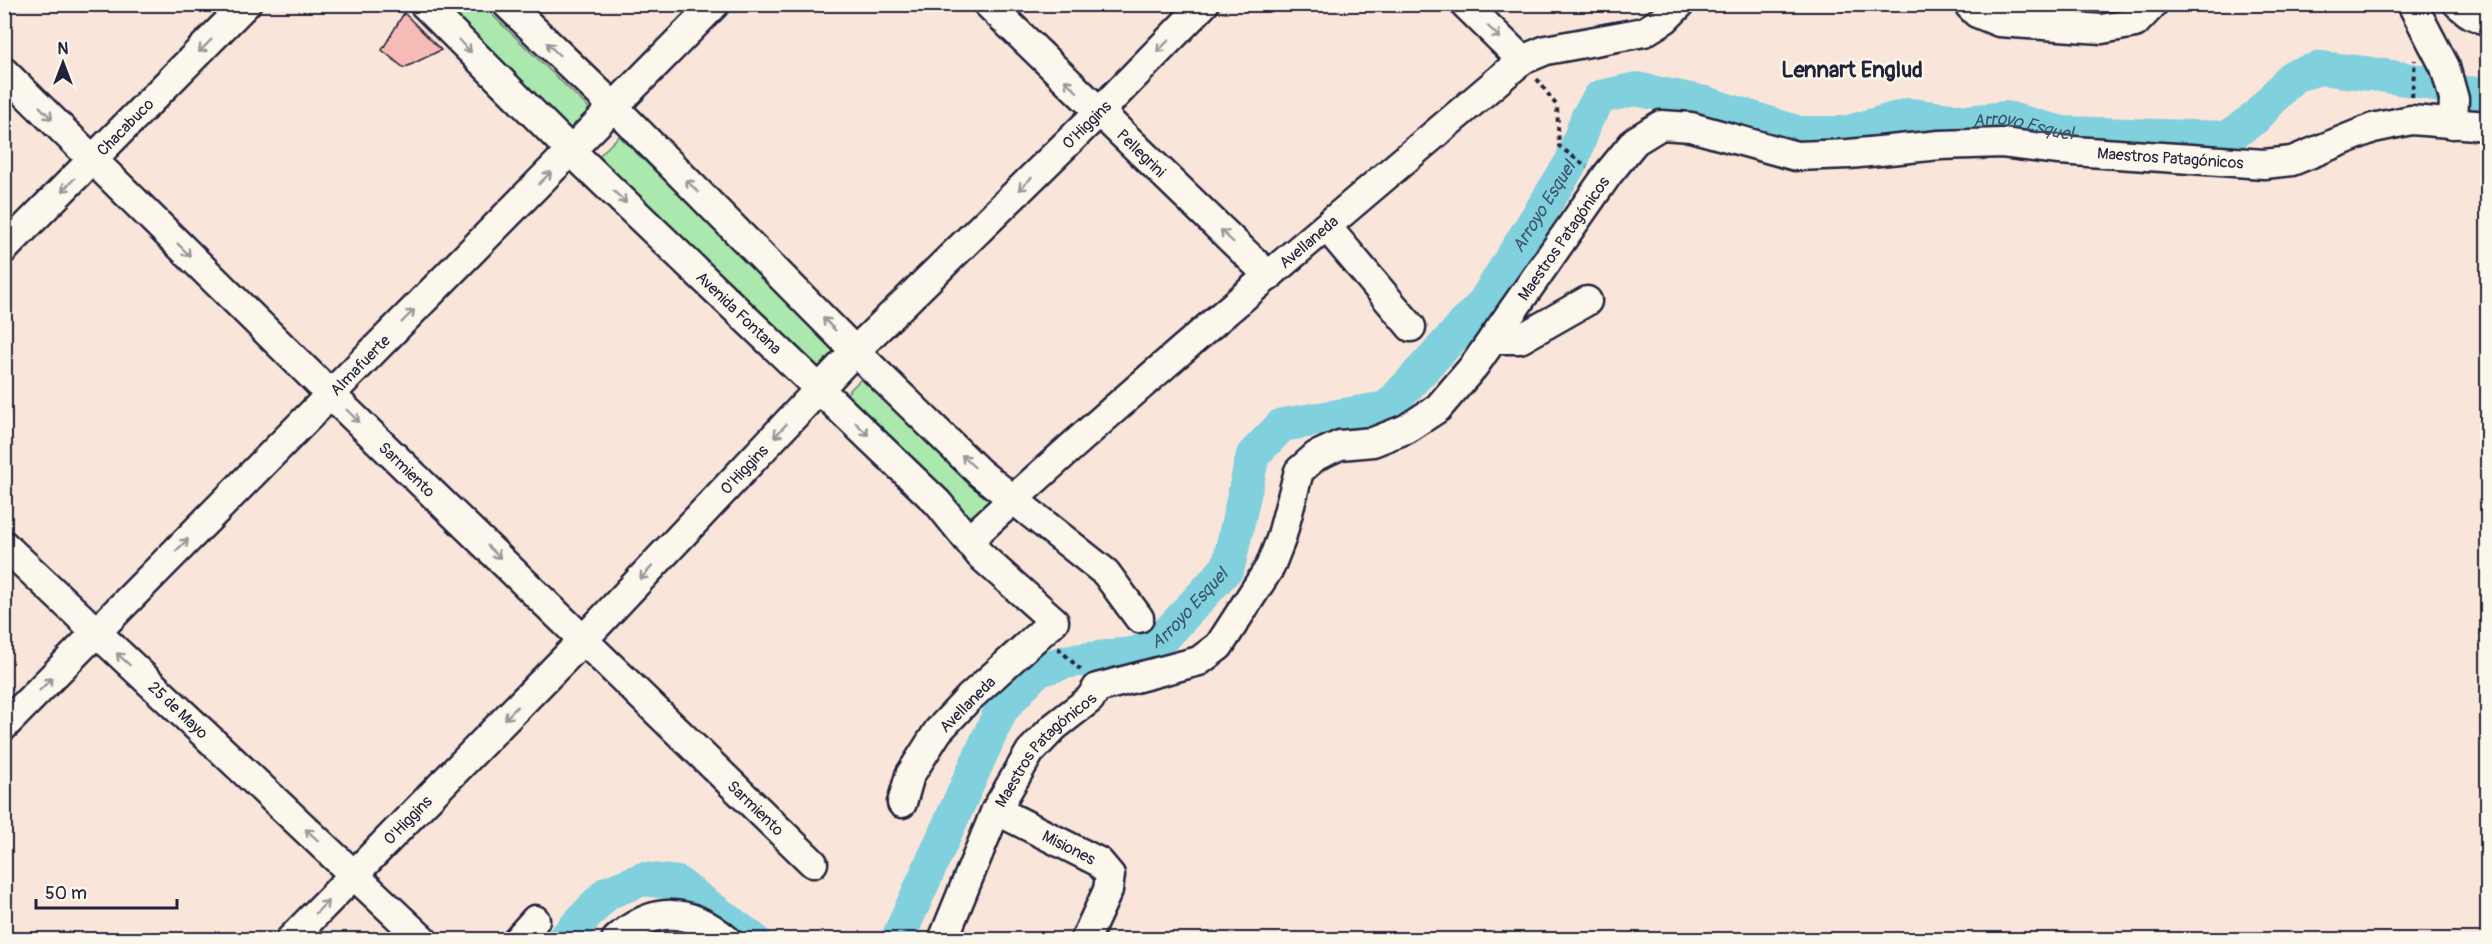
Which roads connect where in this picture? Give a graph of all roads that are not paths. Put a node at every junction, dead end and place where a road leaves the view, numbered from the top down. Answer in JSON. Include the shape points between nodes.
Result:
{"nodes":[{"id":1,"x":246,"y":4,"type":"edge"},
{"id":2,"x":424,"y":4,"type":"edge"},
{"id":3,"x":507,"y":4,"type":"edge"},
{"id":4,"x":715,"y":4,"type":"edge"},
{"id":5,"x":988,"y":4,"type":"edge"},
{"id":6,"x":1204,"y":4,"type":"edge"},
{"id":7,"x":1465,"y":4,"type":"edge"},
{"id":8,"x":1680,"y":4,"type":"edge"},
{"id":9,"x":2412,"y":4,"type":"edge"},
{"id":10,"x":2458,"y":4,"type":"edge"},
{"id":11,"x":1973,"y":8,"type":"edge"},
{"id":12,"x":2144,"y":14,"type":"edge"},
{"id":13,"x":2487,"y":21,"type":"edge"},
{"id":14,"x":1522,"y":60,"type":"junction"},
{"id":15,"x":4,"y":72,"type":"edge"},
{"id":16,"x":614,"y":107,"type":"junction"},
{"id":17,"x":1099,"y":112,"type":"junction"},
{"id":18,"x":2454,"y":112,"type":"junction"},
{"id":19,"x":2487,"y":126,"type":"edge"},
{"id":20,"x":571,"y":151,"type":"junction"},
{"id":21,"x":93,"y":160,"type":"junction"},
{"id":22,"x":1327,"y":227,"type":"junction"},
{"id":23,"x":4,"y":249,"type":"edge"},
{"id":24,"x":1269,"y":276,"type":"junction"},
{"id":25,"x":1587,"y":301,"type":"dead end"},
{"id":26,"x":1411,"y":327,"type":"dead end"},
{"id":27,"x":1493,"y":339,"type":"junction"},
{"id":28,"x":855,"y":351,"type":"junction"},
{"id":29,"x":820,"y":388,"type":"junction"},
{"id":30,"x":331,"y":395,"type":"junction"},
{"id":31,"x":1012,"y":500,"type":"junction"},
{"id":32,"x":969,"y":540,"type":"junction"},
{"id":33,"x":4,"y":545,"type":"edge"},
{"id":34,"x":1139,"y":618,"type":"dead end"},
{"id":35,"x":96,"y":633,"type":"junction"},
{"id":36,"x":1056,"y":634,"type":"joint"},
{"id":37,"x":584,"y":639,"type":"junction"},
{"id":38,"x":4,"y":726,"type":"edge"},
{"id":39,"x":902,"y":803,"type":"dead end"},
{"id":40,"x":996,"y":810,"type":"junction"},
{"id":41,"x":813,"y":863,"type":"dead end"},
{"id":42,"x":355,"y":875,"type":"junction"},
{"id":43,"x":290,"y":939,"type":"edge"},
{"id":44,"x":423,"y":939,"type":"edge"},
{"id":45,"x":616,"y":939,"type":"edge"},
{"id":46,"x":727,"y":939,"type":"edge"},
{"id":47,"x":943,"y":939,"type":"edge"},
{"id":48,"x":1085,"y":939,"type":"edge"}],
"edges":[{"from":1,"to":21,"type":"street","name":"Chacabuco","one_way":true},
{"from":2,"to":20,"type":"street","name":"Avenida Fontana","one_way":true},
{"from":16,"to":3,"type":"street","one_way":true},
{"from":4,"to":16,"type":"street","name":"Almafuerte"},
{"from":17,"to":5,"type":"street","name":"Pellegrini","one_way":true},
{"from":6,"to":17,"type":"street","name":"O'Higgins","one_way":true},
{"from":7,"to":14,"type":"street","one_way":true},
{"from":8,"to":14,"type":"street","name":"Avellaneda","via":[[1644,32],[1546,50]]},
{"from":9,"to":18,"type":"street","via":[[2445,67]]},
{"from":10,"to":13,"type":"street"},
{"from":11,"to":12,"type":"street","via":[[1999,22],[2102,29]]},
{"from":14,"to":22,"type":"street","name":"Avellaneda"},
{"from":15,"to":21,"type":"street","name":"Sarmiento","one_way":true},
{"from":16,"to":20,"type":"street","name":"Almafuerte"},
{"from":28,"to":16,"type":"street","one_way":true},
{"from":24,"to":17,"type":"street","name":"Pellegrini","one_way":true},
{"from":17,"to":28,"type":"street","name":"O'Higgins","one_way":true},
{"from":18,"to":19,"type":"street","name":"Maestros Patagónicos"},
{"from":18,"to":27,"type":"street","name":"Maestros Patagónicos","via":[[2373,128],[2292,161],[2265,164],[2002,143],[1796,156],[1691,127],[1661,125],[1635,141],[1608,174]]},
{"from":20,"to":29,"type":"street","name":"Avenida Fontana","one_way":true},
{"from":30,"to":20,"type":"street","name":"Almafuerte","one_way":true},
{"from":21,"to":23,"type":"street","name":"Chacabuco","one_way":true},
{"from":21,"to":30,"type":"street","name":"Sarmiento","one_way":true},
{"from":22,"to":24,"type":"street","name":"Avellaneda"},
{"from":22,"to":26,"type":"street"},
{"from":24,"to":31,"type":"street","name":"Avellaneda"},
{"from":25,"to":27,"type":"street","via":[[1520,339]]},
{"from":27,"to":40,"type":"street","name":"Maestros Patagónicos","via":[[1438,408],[1406,429],[1373,442],[1340,445],[1316,456],[1299,471],[1270,567],[1219,646],[1199,661],[1097,688],[1090,699],[1030,752]]},
{"from":28,"to":29,"type":"street","name":"O'Higgins"},
{"from":31,"to":28,"type":"street","one_way":true},
{"from":29,"to":32,"type":"street","name":"Avenida Fontana","one_way":true,"via":[[938,503]]},
{"from":29,"to":37,"type":"street","name":"O'Higgins","one_way":true},
{"from":35,"to":30,"type":"street","name":"Almafuerte","one_way":true},
{"from":30,"to":37,"type":"street","name":"Sarmiento","one_way":true},
{"from":31,"to":32,"type":"street","name":"Avellaneda"},
{"from":31,"to":34,"type":"street","via":[[1106,573]]},
{"from":32,"to":36,"type":"street","name":"Avenida Fontana"},
{"from":33,"to":35,"type":"street","name":"25 de Mayo"},
{"from":38,"to":35,"type":"street","name":"Almafuerte","one_way":true},
{"from":42,"to":35,"type":"street","name":"25 de Mayo","one_way":true},
{"from":36,"to":39,"type":"street","name":"Avellaneda","via":[[969,698],[938,731],[910,775]]},
{"from":37,"to":41,"type":"street","name":"Sarmiento"},
{"from":37,"to":42,"type":"street","name":"O'Higgins","one_way":true},
{"from":40,"to":47,"type":"street","name":"Maestros Patagónicos"},
{"from":40,"to":48,"type":"street","name":"Misiones","via":[[1099,862],[1110,875],[1108,890]]},
{"from":43,"to":42,"type":"street","name":"O'Higgins","one_way":true},
{"from":42,"to":44,"type":"street","name":"25 de Mayo"},
{"from":45,"to":46,"type":"street","via":[[627,929],[658,915],[691,916]]}]}
